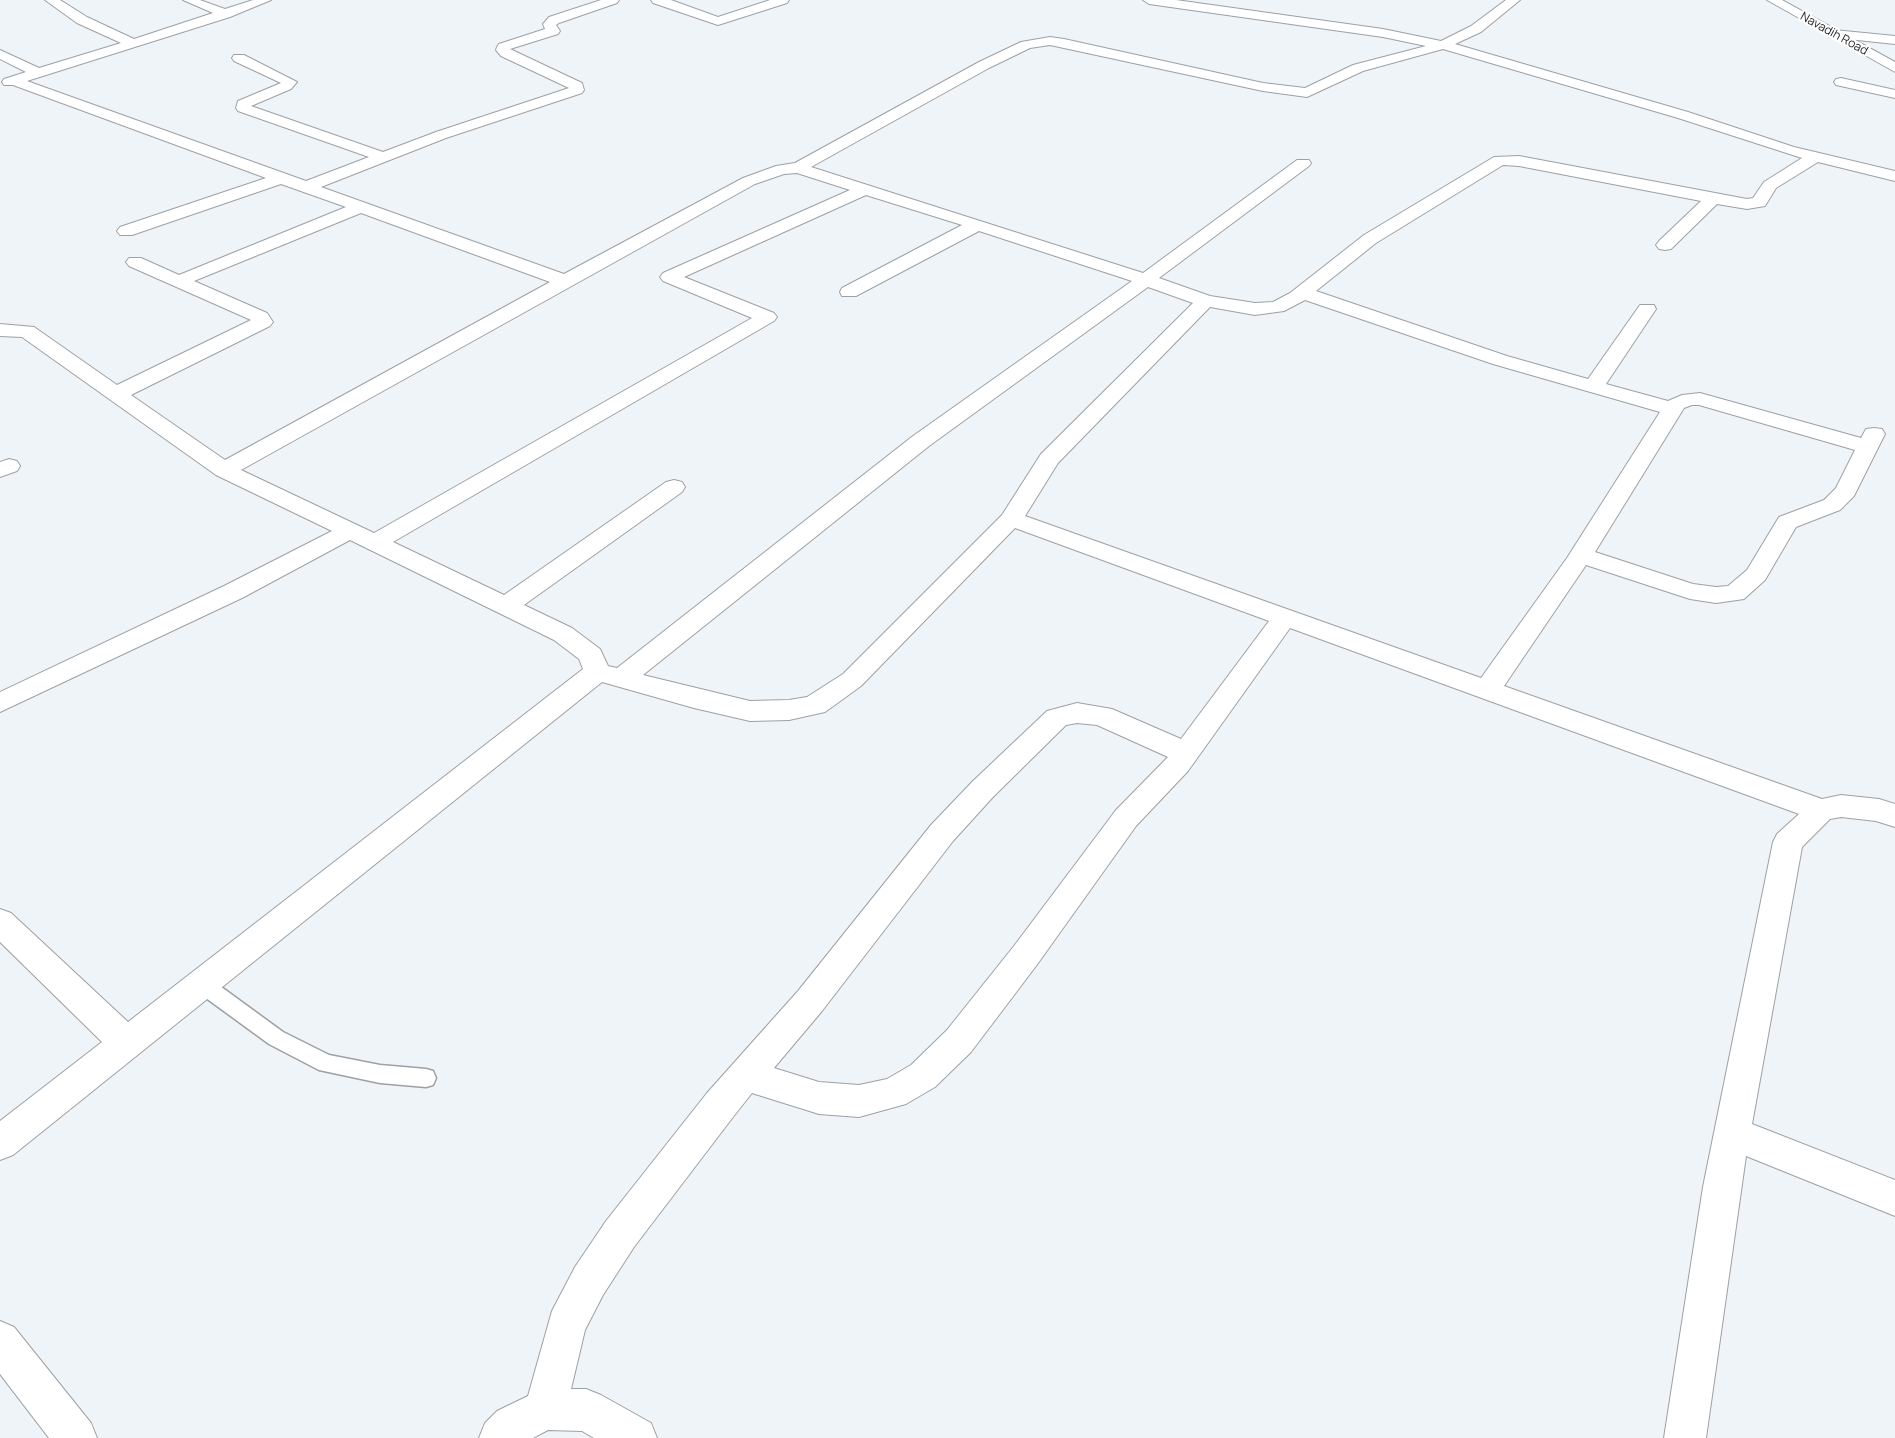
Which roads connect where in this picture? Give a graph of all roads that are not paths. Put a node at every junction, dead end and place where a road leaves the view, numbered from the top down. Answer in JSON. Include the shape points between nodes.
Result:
{"nodes":[{"id":1,"x":51,"y":0,"type":"edge"},
{"id":2,"x":189,"y":0,"type":"edge"},
{"id":3,"x":265,"y":0,"type":"edge"},
{"id":4,"x":613,"y":0,"type":"edge"},
{"id":5,"x":657,"y":0,"type":"edge"},
{"id":6,"x":784,"y":0,"type":"edge"},
{"id":7,"x":1149,"y":0,"type":"edge"},
{"id":8,"x":1514,"y":0,"type":"edge"},
{"id":9,"x":1773,"y":0,"type":"edge"},
{"id":10,"x":226,"y":14,"type":"junction"},
{"id":11,"x":1834,"y":34,"type":"junction"},
{"id":12,"x":1895,"y":40,"type":"edge"},
{"id":13,"x":133,"y":44,"type":"junction"},
{"id":14,"x":1443,"y":46,"type":"junction"},
{"id":15,"x":0,"y":54,"type":"edge"},
{"id":16,"x":239,"y":58,"type":"dead end"},
{"id":17,"x":1895,"y":68,"type":"edge"},
{"id":18,"x":38,"y":73,"type":"junction"},
{"id":19,"x":1841,"y":82,"type":"dead end"},
{"id":20,"x":7,"y":83,"type":"edge"},
{"id":21,"x":1895,"y":94,"type":"edge"},
{"id":22,"x":383,"y":157,"type":"junction"},
{"id":23,"x":1815,"y":157,"type":"junction"},
{"id":24,"x":1302,"y":163,"type":"dead end"},
{"id":25,"x":798,"y":168,"type":"junction"},
{"id":26,"x":1895,"y":176,"type":"edge"},
{"id":27,"x":282,"y":178,"type":"junction"},
{"id":28,"x":306,"y":187,"type":"junction"},
{"id":29,"x":865,"y":189,"type":"junction"},
{"id":30,"x":1712,"y":199,"type":"junction"},
{"id":31,"x":361,"y":207,"type":"junction"},
{"id":32,"x":978,"y":224,"type":"junction"},
{"id":33,"x":126,"y":231,"type":"dead end"},
{"id":34,"x":1665,"y":245,"type":"dead end"},
{"id":35,"x":135,"y":262,"type":"dead end"},
{"id":36,"x":1145,"y":280,"type":"junction"},
{"id":37,"x":179,"y":281,"type":"junction"},
{"id":38,"x":565,"y":281,"type":"junction"},
{"id":39,"x":849,"y":292,"type":"dead end"},
{"id":40,"x":1302,"y":293,"type":"junction"},
{"id":41,"x":1206,"y":301,"type":"junction"},
{"id":42,"x":1647,"y":309,"type":"dead end"},
{"id":43,"x":0,"y":330,"type":"edge"},
{"id":44,"x":1593,"y":386,"type":"junction"},
{"id":45,"x":116,"y":394,"type":"junction"},
{"id":46,"x":1672,"y":409,"type":"junction"},
{"id":47,"x":224,"y":470,"type":"junction"},
{"id":48,"x":674,"y":487,"type":"dead end"},
{"id":49,"x":1010,"y":519,"type":"junction"},
{"id":50,"x":350,"y":531,"type":"junction"},
{"id":51,"x":375,"y":543,"type":"junction"},
{"id":52,"x":1580,"y":554,"type":"junction"},
{"id":53,"x":506,"y":606,"type":"junction"},
{"id":54,"x":1285,"y":617,"type":"junction"},
{"id":55,"x":609,"y":676,"type":"junction"},
{"id":56,"x":1487,"y":690,"type":"junction"},
{"id":57,"x":0,"y":703,"type":"edge"},
{"id":58,"x":1185,"y":754,"type":"junction"},
{"id":59,"x":1821,"y":810,"type":"junction"},
{"id":60,"x":1895,"y":816,"type":"edge"},
{"id":61,"x":0,"y":922,"type":"edge"},
{"id":62,"x":202,"y":984,"type":"junction"},
{"id":63,"x":126,"y":1043,"type":"junction"},
{"id":64,"x":745,"y":1075,"type":"junction"},
{"id":65,"x":426,"y":1078,"type":"dead end"},
{"id":66,"x":1732,"y":1133,"type":"junction"},
{"id":67,"x":0,"y":1143,"type":"edge"},
{"id":68,"x":1895,"y":1198,"type":"edge"},
{"id":69,"x":0,"y":1341,"type":"edge"},
{"id":70,"x":545,"y":1409,"type":"junction"},
{"id":71,"x":76,"y":1438,"type":"edge"},
{"id":72,"x":500,"y":1438,"type":"edge"},
{"id":73,"x":636,"y":1438,"type":"edge"},
{"id":74,"x":1685,"y":1438,"type":"edge"}],
"edges":[{"from":1,"to":13,"type":"street","via":[[82,20]]},
{"from":2,"to":10,"type":"street"},
{"from":3,"to":10,"type":"street"},
{"from":4,"to":22,"type":"street","via":[[554,20],[549,24],[552,31],[504,47],[506,54],[577,86],[577,90],[512,109]]},
{"from":5,"to":6,"type":"street","via":[[718,21]]},
{"from":7,"to":14,"type":"street","via":[[1383,33]]},
{"from":8,"to":14,"type":"street","via":[[1476,29]]},
{"from":9,"to":11,"type":"street","name":"Navadih Road"},
{"from":10,"to":13,"type":"street"},
{"from":11,"to":12,"type":"street"},
{"from":11,"to":17,"type":"street","name":"Navadih Road"},
{"from":13,"to":18,"type":"street"},
{"from":14,"to":23,"type":"street","via":[[1630,99]]},
{"from":14,"to":25,"type":"street","via":[[1358,68],[1307,93],[1294,93],[1064,43],[1036,43],[984,65]]},
{"from":15,"to":18,"type":"street"},
{"from":16,"to":22,"type":"street","via":[[290,82],[243,104],[243,108]]},
{"from":18,"to":20,"type":"street"},
{"from":19,"to":21,"type":"street"},
{"from":20,"to":27,"type":"street"},
{"from":22,"to":28,"type":"street"},
{"from":23,"to":26,"type":"street"},
{"from":23,"to":30,"type":"street","via":[[1770,185],[1759,202]]},
{"from":24,"to":36,"type":"street"},
{"from":25,"to":29,"type":"street"},
{"from":25,"to":38,"type":"street","via":[[782,169],[749,182]]},
{"from":27,"to":28,"type":"street"},
{"from":27,"to":33,"type":"street"},
{"from":28,"to":31,"type":"street"},
{"from":29,"to":32,"type":"street"},
{"from":29,"to":51,"type":"street","via":[[669,277],[767,317]]},
{"from":30,"to":34,"type":"street"},
{"from":30,"to":40,"type":"street","via":[[1520,161],[1500,160],[1370,239]]},
{"from":31,"to":37,"type":"street"},
{"from":31,"to":38,"type":"street"},
{"from":32,"to":36,"type":"street"},
{"from":32,"to":39,"type":"street"},
{"from":35,"to":37,"type":"street"},
{"from":36,"to":41,"type":"street"},
{"from":36,"to":55,"type":"street","via":[[921,442]]},
{"from":37,"to":45,"type":"street","via":[[260,317],[263,322]]},
{"from":38,"to":47,"type":"street"},
{"from":40,"to":41,"type":"street","via":[[1277,307],[1255,309]]},
{"from":40,"to":44,"type":"street","via":[[1500,360]]},
{"from":41,"to":49,"type":"street","via":[[1049,458]]},
{"from":42,"to":44,"type":"street"},
{"from":43,"to":45,"type":"street","via":[[27,331]]},
{"from":44,"to":46,"type":"street"},
{"from":45,"to":47,"type":"street"},
{"from":46,"to":52,"type":"street"},
{"from":46,"to":52,"type":"street","via":[[1688,399],[1700,399],[1871,441],[1846,491],[1832,505],[1787,522],[1756,575],[1735,593],[1716,595],[1690,591]]},
{"from":47,"to":50,"type":"street"},
{"from":48,"to":53,"type":"street"},
{"from":49,"to":54,"type":"street"},
{"from":49,"to":55,"type":"street","via":[[852,680],[816,705],[789,710],[750,711]]},
{"from":50,"to":51,"type":"street"},
{"from":50,"to":57,"type":"street","via":[[233,592]]},
{"from":51,"to":53,"type":"street"},
{"from":52,"to":56,"type":"street"},
{"from":53,"to":55,"type":"street","via":[[570,639],[591,655]]},
{"from":54,"to":56,"type":"street"},
{"from":54,"to":58,"type":"street"},
{"from":55,"to":62,"type":"street"},
{"from":56,"to":59,"type":"street"},
{"from":58,"to":64,"type":"street","via":[[1126,818],[959,1041],[923,1076],[894,1093],[859,1101],[819,1098]]},
{"from":58,"to":64,"type":"street","via":[[1102,716],[1077,713],[1056,718],[942,833],[810,1001]]},
{"from":59,"to":60,"type":"street","via":[[1841,806],[1879,810]]},
{"from":59,"to":66,"type":"street","via":[[1788,842]]},
{"from":61,"to":63,"type":"street"},
{"from":62,"to":63,"type":"street"},
{"from":62,"to":65,"type":"lane","via":[[276,1038],[326,1064]]},
{"from":63,"to":67,"type":"street"},
{"from":64,"to":70,"type":"street","via":[[620,1234],[589,1280],[566,1325]]},
{"from":66,"to":68,"type":"street"},
{"from":66,"to":74,"type":"street"},
{"from":69,"to":71,"type":"street"},
{"from":70,"to":72,"type":"street","via":[[512,1426]]},
{"from":70,"to":73,"type":"street","via":[[586,1410]]}]}
